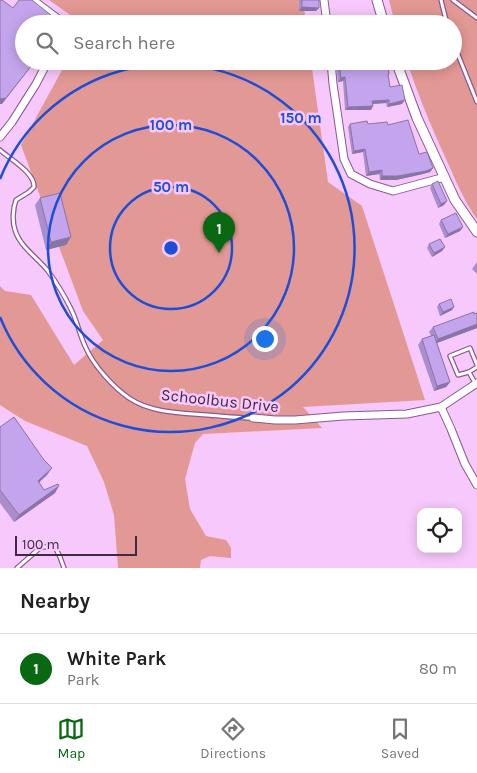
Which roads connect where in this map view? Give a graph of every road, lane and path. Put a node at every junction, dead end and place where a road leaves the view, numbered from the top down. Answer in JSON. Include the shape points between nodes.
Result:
{"nodes":[{"id":1,"x":34,"y":0,"type":"edge"},
{"id":2,"x":324,"y":0,"type":"edge"},
{"id":3,"x":377,"y":0,"type":"edge"},
{"id":4,"x":441,"y":0,"type":"edge"},
{"id":5,"x":453,"y":0,"type":"edge"},
{"id":6,"x":53,"y":15,"type":"edge"},
{"id":7,"x":326,"y":15,"type":"edge"},
{"id":8,"x":381,"y":15,"type":"edge"},
{"id":9,"x":445,"y":15,"type":"edge"},
{"id":10,"x":477,"y":18,"type":"edge"},
{"id":11,"x":462,"y":64,"type":"edge"},
{"id":12,"x":43,"y":70,"type":"edge"},
{"id":13,"x":332,"y":70,"type":"edge"},
{"id":14,"x":399,"y":70,"type":"edge"},
{"id":15,"x":477,"y":102,"type":"edge"},
{"id":16,"x":0,"y":137,"type":"edge"},
{"id":17,"x":0,"y":150,"type":"edge"},
{"id":18,"x":445,"y":177,"type":"junction"},
{"id":19,"x":474,"y":224,"type":"edge"},
{"id":20,"x":477,"y":232,"type":"edge"},
{"id":21,"x":477,"y":366,"type":"edge"},
{"id":22,"x":469,"y":372,"type":"junction"},
{"id":23,"x":476,"y":383,"type":"edge"},
{"id":24,"x":441,"y":407,"type":"junction"},
{"id":25,"x":253,"y":418,"type":"joint"},
{"id":26,"x":477,"y":485,"type":"edge"},
{"id":27,"x":17,"y":568,"type":"edge"},
{"id":28,"x":64,"y":568,"type":"edge"}],
"edges":[{"from":1,"to":6,"type":"street"},
{"from":2,"to":7,"type":"street"},
{"from":3,"to":8,"type":"street"},
{"from":4,"to":9,"type":"lane"},
{"from":5,"to":10,"type":"lane"},
{"from":11,"to":15,"type":"lane"},
{"from":12,"to":16,"type":"street"},
{"from":13,"to":18,"type":"street","via":[[344,159],[351,174],[393,191]]},
{"from":14,"to":18,"type":"street","via":[[417,118]]},
{"from":17,"to":25,"type":"lane","name":"Schoolbus Drive","via":[[35,182],[29,192],[16,200],[14,230],[47,270],[70,307],[85,347],[114,386],[144,406],[172,412]]},
{"from":18,"to":19,"type":"street","via":[[455,200]]},
{"from":19,"to":20,"type":"street"},
{"from":21,"to":22,"type":"lane"},
{"from":21,"to":22,"type":"lane","via":[[470,348],[450,356],[458,375]]},
{"from":22,"to":23,"type":"lane"},
{"from":23,"to":24,"type":"street"},
{"from":24,"to":25,"type":"street","name":"Schoolbus Drive","via":[[407,414],[295,420]]},
{"from":24,"to":26,"type":"street"},
{"from":27,"to":28,"type":"lane","via":[[41,547],[54,546]]}]}
